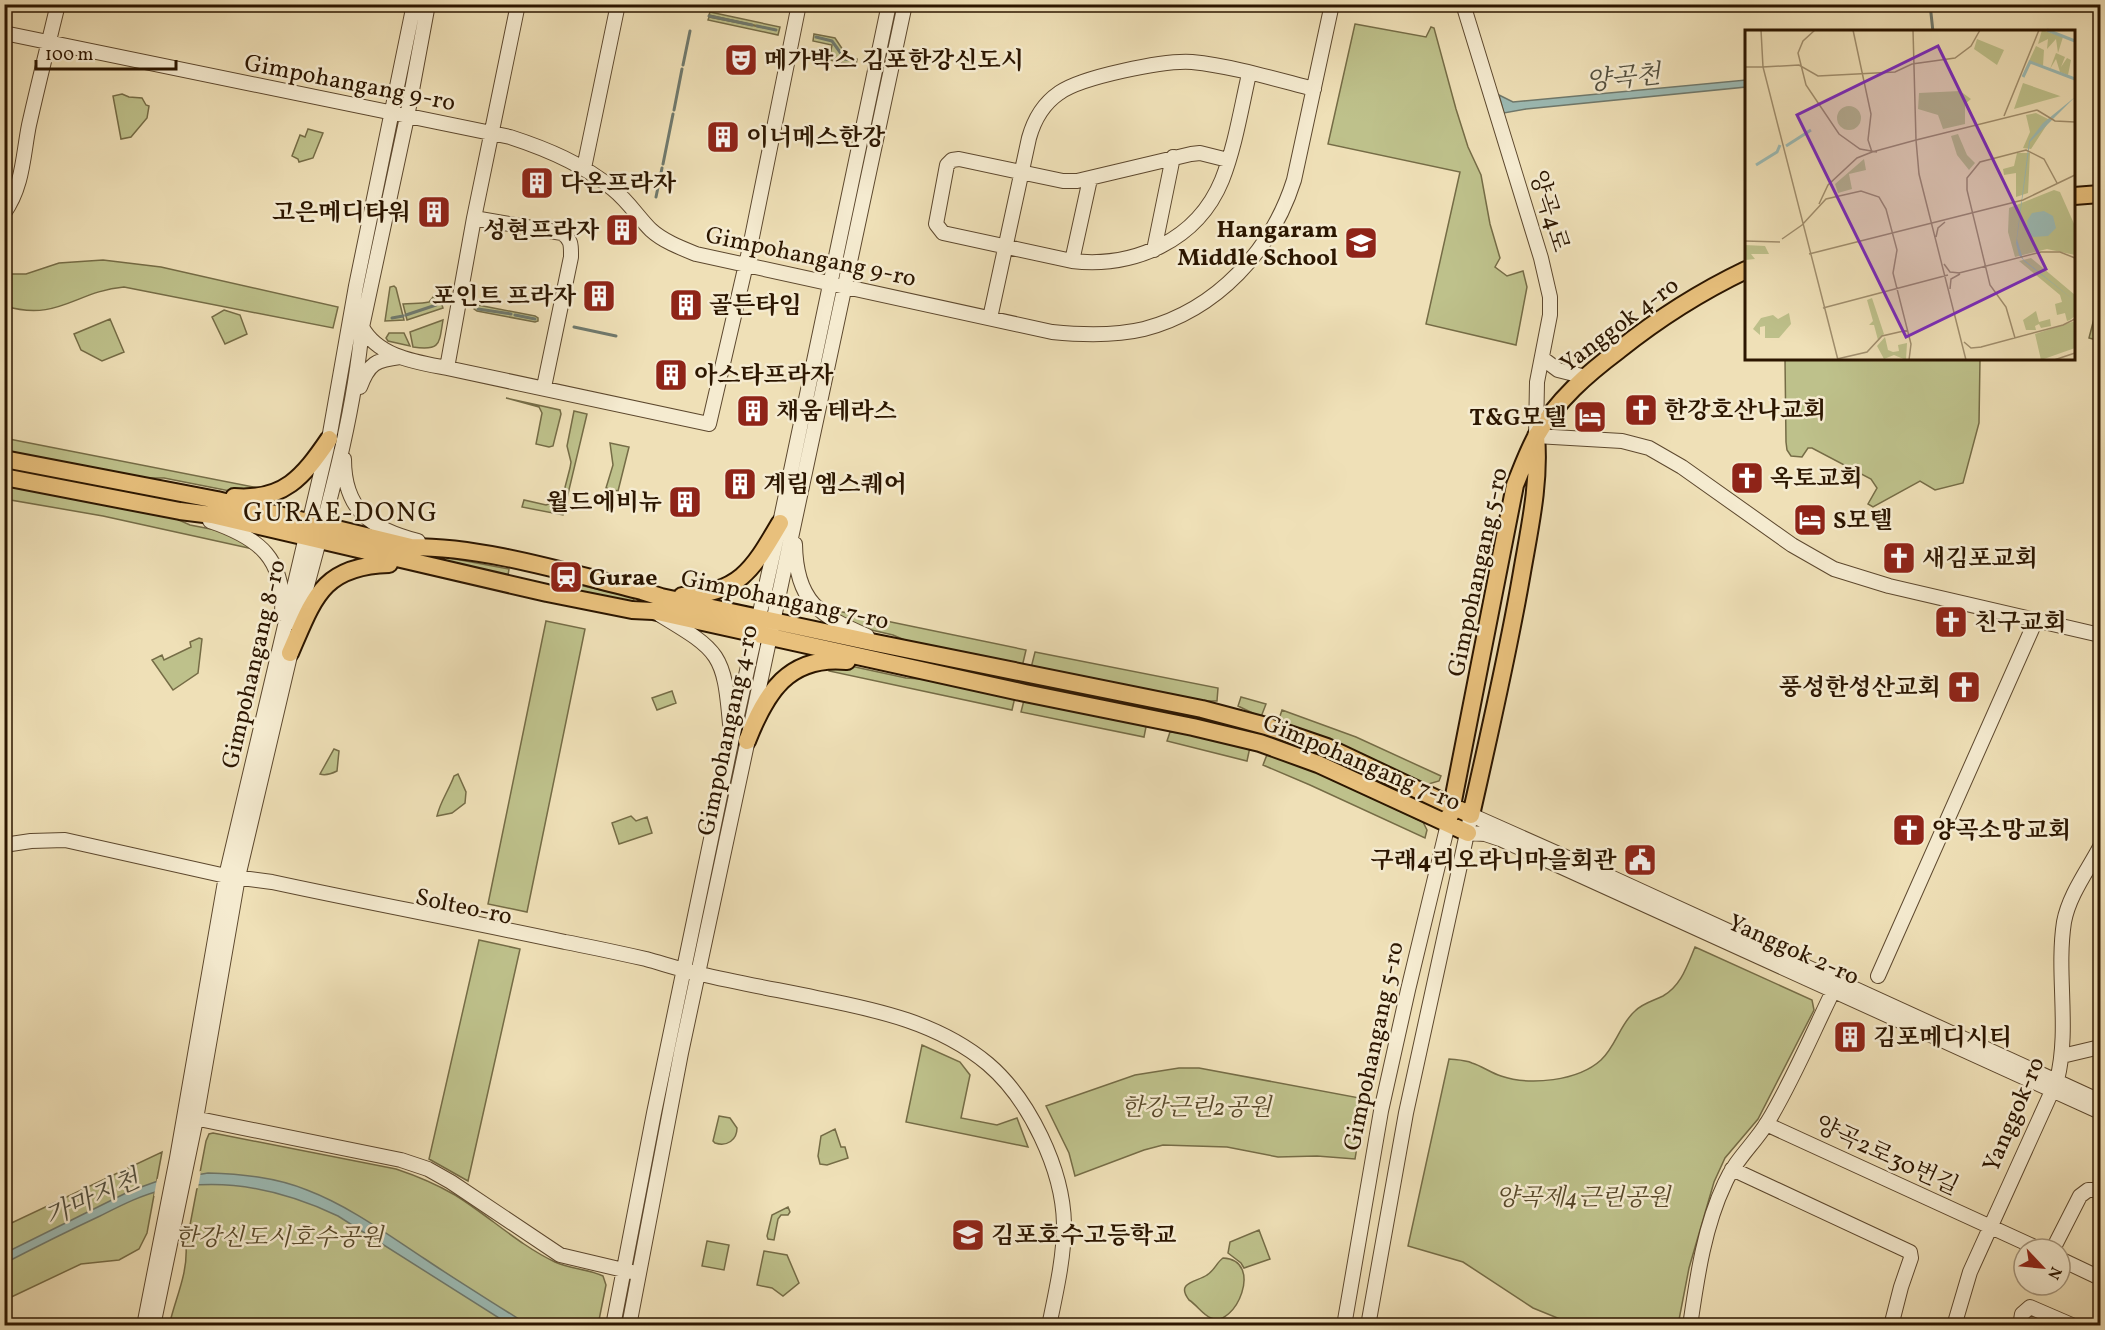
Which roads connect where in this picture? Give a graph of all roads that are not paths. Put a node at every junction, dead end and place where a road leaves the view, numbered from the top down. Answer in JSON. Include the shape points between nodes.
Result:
{"nodes":[{"id":1,"x":58,"y":4,"type":"edge"},
{"id":2,"x":414,"y":4,"type":"edge"},
{"id":3,"x":428,"y":4,"type":"edge"},
{"id":4,"x":518,"y":4,"type":"edge"},
{"id":5,"x":618,"y":4,"type":"edge"},
{"id":6,"x":799,"y":4,"type":"edge"},
{"id":7,"x":889,"y":4,"type":"edge"},
{"id":8,"x":905,"y":4,"type":"edge"},
{"id":9,"x":1332,"y":4,"type":"edge"},
{"id":10,"x":1463,"y":4,"type":"edge"},
{"id":11,"x":4,"y":33,"type":"edge"},
{"id":12,"x":49,"y":42,"type":"junction"},
{"id":13,"x":1249,"y":74,"type":"junction"},
{"id":14,"x":1314,"y":89,"type":"junction"},
{"id":15,"x":392,"y":113,"type":"junction"},
{"id":16,"x":407,"y":117,"type":"junction"},
{"id":17,"x":491,"y":133,"type":"junction"},
{"id":18,"x":1173,"y":157,"type":"junction"},
{"id":19,"x":1228,"y":160,"type":"junction"},
{"id":20,"x":584,"y":168,"type":"junction"},
{"id":21,"x":1022,"y":173,"type":"junction"},
{"id":22,"x":1090,"y":179,"type":"junction"},
{"id":23,"x":2100,"y":194,"type":"edge"},
{"id":24,"x":2075,"y":196,"type":"edge"},
{"id":25,"x":4,"y":213,"type":"edge"},
{"id":26,"x":474,"y":218,"type":"junction"},
{"id":27,"x":1007,"y":246,"type":"junction"},
{"id":28,"x":1154,"y":250,"type":"junction"},
{"id":29,"x":1072,"y":261,"type":"junction"},
{"id":30,"x":745,"y":266,"type":"junction"},
{"id":31,"x":1745,"y":270,"type":"edge"},
{"id":32,"x":831,"y":284,"type":"junction"},
{"id":33,"x":846,"y":286,"type":"junction"},
{"id":34,"x":990,"y":318,"type":"junction"},
{"id":35,"x":362,"y":327,"type":"junction"},
{"id":36,"x":400,"y":357,"type":"junction"},
{"id":37,"x":1542,"y":358,"type":"junction"},
{"id":38,"x":447,"y":368,"type":"junction"},
{"id":39,"x":1586,"y":377,"type":"junction"},
{"id":40,"x":544,"y":387,"type":"junction"},
{"id":41,"x":348,"y":419,"type":"junction"},
{"id":42,"x":1536,"y":435,"type":"junction"},
{"id":43,"x":336,"y":442,"type":"junction"},
{"id":44,"x":4,"y":459,"type":"edge"},
{"id":45,"x":4,"y":477,"type":"edge"},
{"id":46,"x":156,"y":487,"type":"junction"},
{"id":47,"x":180,"y":511,"type":"junction"},
{"id":48,"x":787,"y":522,"type":"junction"},
{"id":49,"x":315,"y":531,"type":"junction"},
{"id":50,"x":443,"y":547,"type":"junction"},
{"id":51,"x":427,"y":566,"type":"junction"},
{"id":52,"x":657,"y":604,"type":"junction"},
{"id":53,"x":2036,"y":620,"type":"junction"},
{"id":54,"x":764,"y":627,"type":"junction"},
{"id":55,"x":2100,"y":635,"type":"edge"},
{"id":56,"x":891,"y":646,"type":"junction"},
{"id":57,"x":285,"y":652,"type":"junction"},
{"id":58,"x":913,"y":668,"type":"junction"},
{"id":59,"x":739,"y":739,"type":"junction"},
{"id":60,"x":1459,"y":775,"type":"junction"},
{"id":61,"x":1424,"y":793,"type":"junction"},
{"id":62,"x":1452,"y":807,"type":"junction"},
{"id":63,"x":1471,"y":816,"type":"junction"},
{"id":64,"x":1448,"y":824,"type":"junction"},
{"id":65,"x":1468,"y":833,"type":"junction"},
{"id":66,"x":4,"y":845,"type":"edge"},
{"id":67,"x":2100,"y":847,"type":"edge"},
{"id":68,"x":232,"y":876,"type":"junction"},
{"id":69,"x":684,"y":970,"type":"junction"},
{"id":70,"x":699,"y":974,"type":"junction"},
{"id":71,"x":1878,"y":976,"type":"dead end"},
{"id":72,"x":1835,"y":986,"type":"junction"},
{"id":73,"x":2100,"y":1047,"type":"edge"},
{"id":74,"x":2062,"y":1056,"type":"junction"},
{"id":75,"x":2055,"y":1086,"type":"junction"},
{"id":76,"x":2100,"y":1101,"type":"edge"},
{"id":77,"x":2100,"y":1112,"type":"edge"},
{"id":78,"x":190,"y":1118,"type":"junction"},
{"id":79,"x":1766,"y":1124,"type":"junction"},
{"id":80,"x":1732,"y":1169,"type":"junction"},
{"id":81,"x":2100,"y":1190,"type":"edge"},
{"id":82,"x":172,"y":1212,"type":"junction"},
{"id":83,"x":1989,"y":1227,"type":"junction"},
{"id":84,"x":2012,"y":1237,"type":"edge"},
{"id":85,"x":2059,"y":1237,"type":"edge"},
{"id":86,"x":2072,"y":1265,"type":"edge"},
{"id":87,"x":632,"y":1272,"type":"junction"},
{"id":88,"x":2100,"y":1278,"type":"edge"},
{"id":89,"x":144,"y":1326,"type":"edge"},
{"id":90,"x":153,"y":1326,"type":"edge"},
{"id":91,"x":614,"y":1326,"type":"edge"},
{"id":92,"x":629,"y":1326,"type":"edge"},
{"id":93,"x":1049,"y":1326,"type":"edge"},
{"id":94,"x":1344,"y":1326,"type":"edge"},
{"id":95,"x":1368,"y":1326,"type":"edge"},
{"id":96,"x":1690,"y":1326,"type":"edge"},
{"id":97,"x":1891,"y":1326,"type":"edge"},
{"id":98,"x":1954,"y":1326,"type":"edge"},
{"id":99,"x":2019,"y":1326,"type":"edge"},
{"id":100,"x":2074,"y":1326,"type":"edge"}],
"edges":[{"from":1,"to":12,"type":"street"},
{"from":2,"to":15,"type":"street","name":"Gimpohangang 8-ro"},
{"from":3,"to":16,"type":"street","name":"Gimpohangang 8-ro"},
{"from":4,"to":17,"type":"street"},
{"from":5,"to":20,"type":"street"},
{"from":6,"to":30,"type":"street"},
{"from":7,"to":32,"type":"street","name":"Gimpohangang 4-ro"},
{"from":8,"to":33,"type":"street","name":"Gimpohangang 4-ro"},
{"from":9,"to":14,"type":"street","name":"Gimpohangang 9-ro"},
{"from":10,"to":37,"type":"street","name":"양곡4로","via":[[1546,277],[1551,315]]},
{"from":11,"to":12,"type":"street","name":"Gimpohangang 9-ro"},
{"from":12,"to":15,"type":"street","name":"Gimpohangang 9-ro"},
{"from":12,"to":25,"type":"street","via":[[22,170]]},
{"from":13,"to":14,"type":"street"},
{"from":13,"to":19,"type":"street"},
{"from":13,"to":21,"type":"street","via":[[1211,65],[1170,62],[1067,88],[1049,101],[1033,124]]},
{"from":14,"to":34,"type":"street","name":"Gimpohangang 9-ro","via":[[1286,205],[1264,245],[1216,294],[1171,320],[1121,333],[1052,332]]},
{"from":15,"to":16,"type":"street","name":"Gimpohangang 9-ro"},
{"from":15,"to":43,"type":"street","name":"Gimpohangang 8-ro","via":[[357,280]]},
{"from":16,"to":17,"type":"street","name":"Gimpohangang 9-ro"},
{"from":16,"to":35,"type":"street","name":"Gimpohangang 8-ro"},
{"from":17,"to":20,"type":"street","name":"Gimpohangang 9-ro","via":[[536,146]]},
{"from":17,"to":26,"type":"street"},
{"from":18,"to":19,"type":"street","via":[[1200,153]]},
{"from":18,"to":22,"type":"street"},
{"from":18,"to":28,"type":"street"},
{"from":19,"to":28,"type":"street","via":[[1217,190],[1202,213],[1173,240]]},
{"from":20,"to":30,"type":"street","name":"Gimpohangang 9-ro","via":[[613,189],[652,230],[674,244],[696,255]]},
{"from":21,"to":22,"type":"street","via":[[1063,181]]},
{"from":21,"to":27,"type":"street"},
{"from":21,"to":27,"type":"street","via":[[952,160],[947,165],[936,217],[943,233]]},
{"from":22,"to":29,"type":"street"},
{"from":23,"to":24,"type":"main road"},
{"from":26,"to":38,"type":"street"},
{"from":26,"to":40,"type":"street","via":[[562,233],[569,238],[571,257]]},
{"from":27,"to":29,"type":"street"},
{"from":27,"to":34,"type":"street"},
{"from":28,"to":29,"type":"street","via":[[1112,262]]},
{"from":30,"to":32,"type":"street","name":"Gimpohangang 9-ro"},
{"from":30,"to":40,"type":"street","via":[[710,423]]},
{"from":31,"to":39,"type":"main road","name":"Yanggok 4-ro","via":[[1662,317]]},
{"from":32,"to":33,"type":"street","name":"Gimpohangang 9-ro"},
{"from":32,"to":48,"type":"street","name":"Gimpohangang 4-ro"},
{"from":33,"to":34,"type":"street","name":"Gimpohangang 9-ro"},
{"from":33,"to":48,"type":"street","name":"Gimpohangang 4-ro"},
{"from":35,"to":36,"type":"street","via":[[371,341]]},
{"from":35,"to":41,"type":"street","name":"Gimpohangang 8-ro"},
{"from":36,"to":38,"type":"street"},
{"from":36,"to":41,"type":"street","via":[[384,359],[366,370]]},
{"from":37,"to":39,"type":"street","via":[[1558,370]]},
{"from":37,"to":42,"type":"street","name":"양곡4로"},
{"from":38,"to":40,"type":"street"},
{"from":39,"to":42,"type":"main road","name":"Yanggok 4-ro","via":[[1562,400]]},
{"from":41,"to":43,"type":"street","name":"Gimpohangang 8-ro"},
{"from":42,"to":53,"type":"street","via":[[1622,441],[1649,448],[1834,569],[1889,586]]},
{"from":42,"to":60,"type":"main road","name":"Gimpohangang 5-ro","via":[[1515,485]]},
{"from":42,"to":63,"type":"main road","name":"Gimpohangang 5-ro","via":[[1537,490],[1510,641]]},
{"from":43,"to":46,"type":"main road","via":[[293,483],[264,497],[229,497]]},
{"from":43,"to":49,"type":"street","name":"Gimpohangang 8-ro"},
{"from":43,"to":50,"type":"street","via":[[356,508],[370,521],[402,537]]},
{"from":44,"to":46,"type":"main road","name":"Gimpohangang 7-ro"},
{"from":45,"to":47,"type":"main road","name":"Gimpohangang 7-ro"},
{"from":46,"to":49,"type":"main road","name":"Gimpohangang 7-ro"},
{"from":47,"to":49,"type":"main road","name":"Gimpohangang 7-ro"},
{"from":47,"to":57,"type":"street","via":[[233,529],[264,550],[281,580]]},
{"from":48,"to":52,"type":"main road","via":[[753,567],[736,581],[717,591]]},
{"from":48,"to":54,"type":"street","name":"Gimpohangang 4-ro"},
{"from":48,"to":56,"type":"street","via":[[802,585],[811,602],[833,621]]},
{"from":49,"to":50,"type":"main road","name":"Gimpohangang 7-ro","via":[[411,547]]},
{"from":49,"to":51,"type":"main road","name":"Gimpohangang 7-ro"},
{"from":49,"to":57,"type":"street","name":"Gimpohangang 8-ro"},
{"from":50,"to":52,"type":"main road","name":"Gimpohangang 7-ro","via":[[642,591]]},
{"from":51,"to":52,"type":"main road","name":"Gimpohangang 7-ro","via":[[632,610]]},
{"from":51,"to":57,"type":"main road","via":[[366,564],[341,573],[321,591]]},
{"from":52,"to":54,"type":"main road","name":"Gimpohangang 7-ro"},
{"from":52,"to":59,"type":"street","via":[[714,652],[726,678]]},
{"from":53,"to":55,"type":"street"},
{"from":53,"to":71,"type":"street"},
{"from":54,"to":56,"type":"main road","name":"Gimpohangang 7-ro"},
{"from":54,"to":58,"type":"main road","name":"Gimpohangang 7-ro"},
{"from":54,"to":59,"type":"street","name":"Gimpohangang 4-ro"},
{"from":56,"to":61,"type":"main road","name":"Gimpohangang 7-ro","via":[[1266,726],[1327,747]]},
{"from":57,"to":68,"type":"street","name":"Gimpohangang 8-ro"},
{"from":58,"to":59,"type":"main road","via":[[832,660],[806,666],[773,689]]},
{"from":58,"to":64,"type":"main road","name":"Gimpohangang 7-ro","via":[[1260,743],[1318,764]]},
{"from":59,"to":69,"type":"street","name":"Gimpohangang 4-ro"},
{"from":59,"to":70,"type":"street","name":"Gimpohangang 4-ro"},
{"from":60,"to":61,"type":"main road","via":[[1443,792]]},
{"from":60,"to":62,"type":"main road","name":"Gimpohangang 5-ro"},
{"from":61,"to":62,"type":"main road","name":"Gimpohangang 7-ro"},
{"from":62,"to":63,"type":"main road","name":"Gimpohangang 7-ro"},
{"from":62,"to":64,"type":"main road","name":"Gimpohangang 5-ro"},
{"from":63,"to":65,"type":"street","name":"Gimpohangang 5-ro"},
{"from":63,"to":72,"type":"street","name":"Yanggok 2-ro"},
{"from":64,"to":65,"type":"main road","name":"Gimpohangang 7-ro"},
{"from":64,"to":94,"type":"street","name":"Gimpohangang 5-ro","via":[[1381,1111]]},
{"from":65,"to":72,"type":"street","name":"Yanggok 2-ro","via":[[1500,839]]},
{"from":65,"to":95,"type":"street","name":"Gimpohangang 5-ro","via":[[1406,1113]]},
{"from":66,"to":68,"type":"street","name":"Solteo-ro","via":[[75,841]]},
{"from":67,"to":74,"type":"street","name":"Yanggok-ro","via":[[2068,906],[2064,922]]},
{"from":68,"to":69,"type":"street","name":"Solteo-ro","via":[[563,941]]},
{"from":68,"to":78,"type":"street","name":"Gimpohangang 8-ro"},
{"from":69,"to":70,"type":"street","name":"Solteo-ro"},
{"from":69,"to":87,"type":"street","name":"Gimpohangang 4-ro"},
{"from":70,"to":87,"type":"street","name":"Gimpohangang 4-ro"},
{"from":70,"to":93,"type":"street","name":"Solteo-ro","via":[[894,1015],[949,1037],[989,1065],[1015,1094],[1034,1124],[1062,1202],[1062,1256]]},
{"from":72,"to":75,"type":"street","name":"Yanggok 2-ro"},
{"from":72,"to":79,"type":"street"},
{"from":73,"to":74,"type":"street"},
{"from":74,"to":75,"type":"street","name":"Yanggok-ro"},
{"from":75,"to":76,"type":"street","name":"Yanggok 2-ro"},
{"from":75,"to":77,"type":"street","name":"Yanggok 2-ro"},
{"from":75,"to":83,"type":"street","name":"Yanggok-ro"},
{"from":78,"to":82,"type":"street","name":"Gimpohangang 8-ro"},
{"from":78,"to":87,"type":"street","via":[[401,1160],[428,1169],[560,1254]]},
{"from":79,"to":80,"type":"street"},
{"from":79,"to":83,"type":"street","name":"양곡2로30번길"},
{"from":80,"to":96,"type":"street","via":[[1714,1207]]},
{"from":80,"to":97,"type":"street","via":[[1910,1252]]},
{"from":81,"to":85,"type":"street","via":[[2088,1190],[2080,1196]]},
{"from":82,"to":89,"type":"street"},
{"from":82,"to":90,"type":"street"},
{"from":83,"to":84,"type":"street","name":"양곡2로30번길"},
{"from":83,"to":98,"type":"street","name":"Yanggok-ro"},
{"from":86,"to":88,"type":"street"},
{"from":87,"to":91,"type":"street","name":"Gimpohangang 4-ro"},
{"from":87,"to":92,"type":"street","name":"Gimpohangang 4-ro"},
{"from":99,"to":100,"type":"street","via":[[2022,1314],[2030,1307]]}]}
